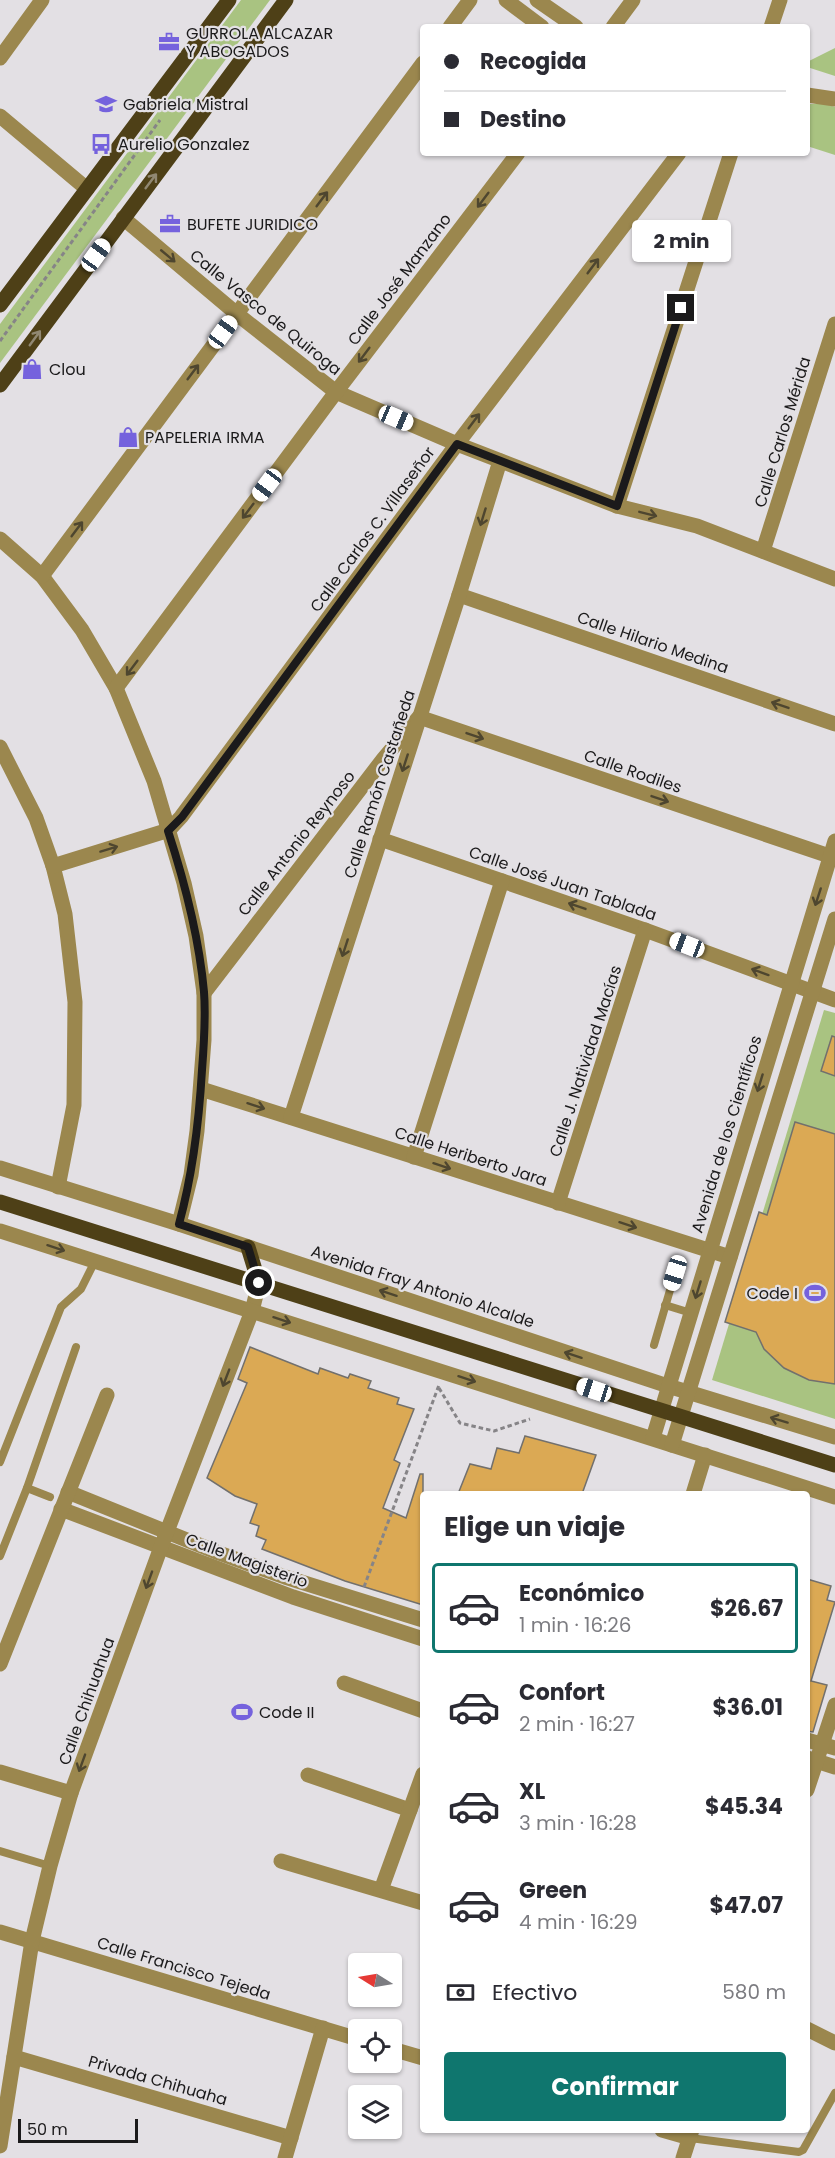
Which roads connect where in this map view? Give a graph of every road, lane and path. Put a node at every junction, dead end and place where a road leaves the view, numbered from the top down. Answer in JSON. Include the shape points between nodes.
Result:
{"nodes":[{"id":1,"x":42,"y":0,"type":"edge"},
{"id":2,"x":229,"y":0,"type":"edge"},
{"id":3,"x":286,"y":0,"type":"edge"},
{"id":4,"x":470,"y":0,"type":"edge"},
{"id":5,"x":506,"y":0,"type":"edge"},
{"id":6,"x":537,"y":0,"type":"edge"},
{"id":7,"x":633,"y":0,"type":"edge"},
{"id":8,"x":780,"y":0,"type":"edge"},
{"id":9,"x":452,"y":24,"type":"edge"},
{"id":10,"x":538,"y":24,"type":"edge"},
{"id":11,"x":572,"y":24,"type":"edge"},
{"id":12,"x":615,"y":24,"type":"edge"},
{"id":13,"x":772,"y":24,"type":"edge"},
{"id":14,"x":0,"y":58,"type":"edge"},
{"id":15,"x":420,"y":67,"type":"edge"},
{"id":16,"x":810,"y":95,"type":"edge"},
{"id":17,"x":835,"y":99,"type":"edge"},
{"id":18,"x":164,"y":115,"type":"dead end"},
{"id":19,"x":0,"y":117,"type":"edge"},
{"id":20,"x":516,"y":156,"type":"edge"},
{"id":21,"x":677,"y":156,"type":"edge"},
{"id":22,"x":730,"y":156,"type":"edge"},
{"id":23,"x":87,"y":189,"type":"junction"},
{"id":24,"x":123,"y":218,"type":"junction"},
{"id":25,"x":0,"y":305,"type":"edge"},
{"id":26,"x":237,"y":314,"type":"junction"},
{"id":27,"x":835,"y":324,"type":"edge"},
{"id":28,"x":0,"y":341,"type":"edge"},
{"id":29,"x":0,"y":385,"type":"edge"},
{"id":30,"x":336,"y":392,"type":"junction"},
{"id":31,"x":457,"y":444,"type":"junction"},
{"id":32,"x":500,"y":461,"type":"junction"},
{"id":33,"x":617,"y":506,"type":"junction"},
{"id":34,"x":0,"y":539,"type":"edge"},
{"id":35,"x":764,"y":551,"type":"junction"},
{"id":36,"x":42,"y":576,"type":"junction"},
{"id":37,"x":835,"y":579,"type":"edge"},
{"id":38,"x":459,"y":595,"type":"junction"},
{"id":39,"x":116,"y":688,"type":"junction"},
{"id":40,"x":420,"y":717,"type":"junction"},
{"id":41,"x":835,"y":724,"type":"edge"},
{"id":42,"x":0,"y":747,"type":"edge"},
{"id":43,"x":168,"y":831,"type":"junction"},
{"id":44,"x":380,"y":839,"type":"junction"},
{"id":45,"x":835,"y":841,"type":"edge"},
{"id":46,"x":833,"y":858,"type":"edge"},
{"id":47,"x":53,"y":866,"type":"junction"},
{"id":48,"x":502,"y":881,"type":"junction"},
{"id":49,"x":835,"y":919,"type":"edge"},
{"id":50,"x":645,"y":930,"type":"junction"},
{"id":51,"x":790,"y":984,"type":"junction"},
{"id":52,"x":812,"y":992,"type":"junction"},
{"id":53,"x":204,"y":993,"type":"junction"},
{"id":54,"x":835,"y":1000,"type":"edge"},
{"id":55,"x":201,"y":1089,"type":"junction"},
{"id":56,"x":291,"y":1117,"type":"junction"},
{"id":57,"x":414,"y":1156,"type":"junction"},
{"id":58,"x":0,"y":1168,"type":"edge"},
{"id":59,"x":58,"y":1187,"type":"junction"},
{"id":60,"x":0,"y":1202,"type":"edge"},
{"id":61,"x":558,"y":1203,"type":"junction"},
{"id":62,"x":179,"y":1224,"type":"junction"},
{"id":63,"x":0,"y":1231,"type":"edge"},
{"id":64,"x":248,"y":1247,"type":"junction"},
{"id":65,"x":710,"y":1251,"type":"junction"},
{"id":66,"x":730,"y":1257,"type":"junction"},
{"id":67,"x":95,"y":1261,"type":"junction"},
{"id":68,"x":675,"y":1273,"type":"dead end"},
{"id":69,"x":259,"y":1283,"type":"junction"},
{"id":70,"x":665,"y":1305,"type":"junction"},
{"id":71,"x":252,"y":1311,"type":"junction"},
{"id":72,"x":691,"y":1313,"type":"junction"},
{"id":73,"x":654,"y":1345,"type":"dead end"},
{"id":74,"x":76,"y":1347,"type":"dead end"},
{"id":75,"x":441,"y":1379,"type":"junction"},
{"id":76,"x":668,"y":1386,"type":"junction"},
{"id":77,"x":688,"y":1392,"type":"junction"},
{"id":78,"x":107,"y":1395,"type":"dead end"},
{"id":79,"x":661,"y":1411,"type":"junction"},
{"id":80,"x":681,"y":1418,"type":"junction"},
{"id":81,"x":530,"y":1419,"type":"dead end"},
{"id":82,"x":835,"y":1437,"type":"edge"},
{"id":83,"x":653,"y":1438,"type":"junction"},
{"id":84,"x":672,"y":1445,"type":"junction"},
{"id":85,"x":705,"y":1455,"type":"junction"},
{"id":86,"x":0,"y":1462,"type":"edge"},
{"id":87,"x":835,"y":1464,"type":"edge"},
{"id":88,"x":27,"y":1488,"type":"junction"},
{"id":89,"x":694,"y":1491,"type":"edge"},
{"id":90,"x":68,"y":1492,"type":"junction"},
{"id":91,"x":50,"y":1497,"type":"junction"},
{"id":92,"x":835,"y":1497,"type":"edge"},
{"id":93,"x":61,"y":1509,"type":"junction"},
{"id":94,"x":167,"y":1532,"type":"junction"},
{"id":95,"x":161,"y":1547,"type":"junction"},
{"id":96,"x":0,"y":1556,"type":"edge"},
{"id":97,"x":359,"y":1600,"type":"junction"},
{"id":98,"x":420,"y":1619,"type":"edge"},
{"id":99,"x":420,"y":1638,"type":"edge"},
{"id":100,"x":0,"y":1664,"type":"edge"},
{"id":101,"x":344,"y":1683,"type":"dead end"},
{"id":102,"x":835,"y":1705,"type":"edge"},
{"id":103,"x":420,"y":1710,"type":"edge"},
{"id":104,"x":810,"y":1741,"type":"edge"},
{"id":105,"x":829,"y":1746,"type":"edge"},
{"id":106,"x":812,"y":1759,"type":"edge"},
{"id":107,"x":835,"y":1767,"type":"edge"},
{"id":108,"x":0,"y":1772,"type":"edge"},
{"id":109,"x":308,"y":1775,"type":"dead end"},
{"id":110,"x":420,"y":1782,"type":"edge"},
{"id":111,"x":71,"y":1793,"type":"junction"},
{"id":112,"x":410,"y":1810,"type":"junction"},
{"id":113,"x":0,"y":1851,"type":"edge"},
{"id":114,"x":281,"y":1861,"type":"dead end"},
{"id":115,"x":50,"y":1866,"type":"junction"},
{"id":116,"x":381,"y":1890,"type":"junction"},
{"id":117,"x":420,"y":1902,"type":"edge"},
{"id":118,"x":0,"y":1932,"type":"edge"},
{"id":119,"x":32,"y":1941,"type":"junction"},
{"id":120,"x":323,"y":2028,"type":"junction"},
{"id":121,"x":810,"y":2030,"type":"edge"},
{"id":122,"x":348,"y":2036,"type":"edge"},
{"id":123,"x":835,"y":2043,"type":"edge"},
{"id":124,"x":402,"y":2052,"type":"edge"},
{"id":125,"x":14,"y":2057,"type":"junction"},
{"id":126,"x":420,"y":2057,"type":"edge"},
{"id":127,"x":835,"y":2093,"type":"edge"},
{"id":128,"x":691,"y":2134,"type":"edge"},
{"id":129,"x":291,"y":2138,"type":"junction"},
{"id":130,"x":0,"y":2146,"type":"edge"},
{"id":131,"x":285,"y":2158,"type":"edge"},
{"id":132,"x":683,"y":2158,"type":"edge"}],
"edges":[{"from":1,"to":14,"type":"street"},
{"from":2,"to":23,"type":"main road"},
{"from":24,"to":3,"type":"main road","one_way":true},
{"from":4,"to":9,"type":"street"},
{"from":5,"to":10,"type":"street"},
{"from":6,"to":11,"type":"street"},
{"from":7,"to":12,"type":"street"},
{"from":8,"to":13,"type":"street"},
{"from":26,"to":15,"type":"street","one_way":true},
{"from":16,"to":17,"type":"street"},
{"from":18,"to":28,"type":"path"},
{"from":19,"to":23,"type":"street"},
{"from":20,"to":30,"type":"street","name":"Calle José Manzano","one_way":true},
{"from":31,"to":21,"type":"street","name":"Calle Carlos C. Villaseñor","one_way":true},
{"from":22,"to":33,"type":"street"},
{"from":23,"to":25,"type":"main road"},
{"from":24,"to":26,"type":"street","name":"Calle Vasco de Quiroga","one_way":true},
{"from":29,"to":24,"type":"main road","one_way":true},
{"from":26,"to":30,"type":"street","name":"Calle Vasco de Quiroga"},
{"from":36,"to":26,"type":"street","one_way":true},
{"from":27,"to":35,"type":"street","name":"Calle Carlos Mérida"},
{"from":30,"to":31,"type":"street","name":"Calle Vasco de Quiroga"},
{"from":30,"to":39,"type":"street","name":"Calle José Manzano","one_way":true},
{"from":31,"to":32,"type":"street","name":"Calle Vasco de Quiroga"},
{"from":31,"to":43,"type":"street","name":"Calle Carlos C. Villaseñor"},
{"from":32,"to":33,"type":"street","name":"Calle Vasco de Quiroga"},
{"from":32,"to":38,"type":"street","name":"Calle Ramón Castañeda","one_way":true},
{"from":33,"to":35,"type":"street","name":"Calle Vasco de Quiroga","one_way":true,"via":[[697,526]]},
{"from":34,"to":36,"type":"street"},
{"from":35,"to":37,"type":"street","name":"Calle Vasco de Quiroga"},
{"from":36,"to":39,"type":"street","via":[[82,630]]},
{"from":38,"to":40,"type":"street","name":"Calle Ramón Castañeda"},
{"from":41,"to":38,"type":"street","name":"Calle Hilario Medina","one_way":true},
{"from":39,"to":43,"type":"street","via":[[154,781]]},
{"from":40,"to":44,"type":"street","name":"Calle Ramón Castañeda","one_way":true},
{"from":40,"to":46,"type":"street","name":"Calle Rodiles","one_way":true},
{"from":40,"to":53,"type":"street","name":"Calle Antonio Reynoso","via":[[384,758]]},
{"from":42,"to":47,"type":"street","via":[[36,818]]},
{"from":47,"to":43,"type":"street","one_way":true},
{"from":43,"to":53,"type":"street","via":[[194,926]]},
{"from":44,"to":48,"type":"street","name":"Calle José Juan Tablada"},
{"from":44,"to":56,"type":"street","name":"Calle Ramón Castañeda","one_way":true},
{"from":45,"to":46,"type":"street","name":"Avenida de los Científicos"},
{"from":46,"to":51,"type":"street","name":"Avenida de los Científicos","one_way":true},
{"from":47,"to":59,"type":"street","via":[[65,914],[75,1002],[74,1105]]},
{"from":50,"to":48,"type":"street","name":"Calle José Juan Tablada","one_way":true},
{"from":48,"to":57,"type":"street"},
{"from":49,"to":52,"type":"street"},
{"from":51,"to":50,"type":"street","name":"Calle José Juan Tablada","one_way":true},
{"from":50,"to":61,"type":"street","name":"Calle J. Natividad Macías"},
{"from":51,"to":52,"type":"street","name":"Calle José Juan Tablada"},
{"from":51,"to":65,"type":"street","name":"Avenida de los Científicos","one_way":true},
{"from":52,"to":54,"type":"street","name":"Calle José Juan Tablada"},
{"from":52,"to":66,"type":"street"},
{"from":53,"to":55,"type":"street"},
{"from":55,"to":56,"type":"street","name":"Calle Heriberto Jara","one_way":true},
{"from":55,"to":62,"type":"street"},
{"from":56,"to":57,"type":"street","name":"Calle Heriberto Jara"},
{"from":57,"to":61,"type":"street","name":"Calle Heriberto Jara","one_way":true},
{"from":58,"to":59,"type":"street","name":"Avenida Fray Antonio Alcalde"},
{"from":59,"to":62,"type":"street","name":"Avenida Fray Antonio Alcalde"},
{"from":60,"to":69,"type":"main road"},
{"from":61,"to":65,"type":"street","name":"Calle Heriberto Jara","one_way":true},
{"from":62,"to":64,"type":"street","name":"Avenida Fray Antonio Alcalde"},
{"from":63,"to":67,"type":"street","one_way":true},
{"from":64,"to":69,"type":"main road"},
{"from":76,"to":64,"type":"street","name":"Avenida Fray Antonio Alcalde","one_way":true},
{"from":65,"to":66,"type":"street","name":"Calle Heriberto Jara"},
{"from":65,"to":72,"type":"street","name":"Avenida de los Científicos","one_way":true},
{"from":66,"to":77,"type":"street"},
{"from":67,"to":71,"type":"street"},
{"from":67,"to":86,"type":"lane","via":[[81,1288],[61,1306]]},
{"from":68,"to":70,"type":"lane"},
{"from":69,"to":71,"type":"street","name":"Calle Chihuahua"},
{"from":69,"to":79,"type":"main road"},
{"from":70,"to":72,"type":"lane"},
{"from":70,"to":73,"type":"lane"},
{"from":71,"to":75,"type":"street","one_way":true},
{"from":71,"to":94,"type":"street","name":"Calle Chihuahua","one_way":true},
{"from":72,"to":76,"type":"street","name":"Avenida de los Científicos"},
{"from":74,"to":88,"type":"lane"},
{"from":75,"to":81,"type":"path","via":[[460,1423],[494,1431]]},
{"from":75,"to":83,"type":"street","one_way":true},
{"from":75,"to":97,"type":"path"},
{"from":76,"to":77,"type":"street","name":"Avenida Fray Antonio Alcalde"},
{"from":76,"to":79,"type":"street","name":"Avenida de los Científicos"},
{"from":77,"to":80,"type":"street"},
{"from":82,"to":77,"type":"street","name":"Avenida Fray Antonio Alcalde","one_way":true},
{"from":78,"to":90,"type":"street"},
{"from":79,"to":80,"type":"main road"},
{"from":79,"to":83,"type":"street","name":"Avenida de los Científicos"},
{"from":80,"to":84,"type":"street"},
{"from":80,"to":87,"type":"main road"},
{"from":83,"to":84,"type":"street"},
{"from":84,"to":85,"type":"street"},
{"from":85,"to":89,"type":"street"},
{"from":85,"to":92,"type":"street"},
{"from":88,"to":91,"type":"lane"},
{"from":88,"to":96,"type":"lane"},
{"from":90,"to":91,"type":"lane"},
{"from":90,"to":93,"type":"street"},
{"from":90,"to":94,"type":"street","name":"Calle Magisterio"},
{"from":91,"to":93,"type":"lane"},
{"from":93,"to":95,"type":"street","name":"Calle Magisterio"},
{"from":93,"to":100,"type":"street"},
{"from":94,"to":95,"type":"street","name":"Calle Chihuahua"},
{"from":94,"to":97,"type":"street","name":"Calle Magisterio"},
{"from":95,"to":99,"type":"street","name":"Calle Magisterio","via":[[293,1597]]},
{"from":95,"to":111,"type":"street","name":"Calle Chihuahua","one_way":true},
{"from":97,"to":98,"type":"street","name":"Calle Magisterio"},
{"from":101,"to":103,"type":"street"},
{"from":102,"to":105,"type":"street"},
{"from":104,"to":105,"type":"street"},
{"from":105,"to":106,"type":"street"},
{"from":106,"to":107,"type":"street"},
{"from":108,"to":111,"type":"street"},
{"from":109,"to":112,"type":"street"},
{"from":110,"to":112,"type":"street"},
{"from":111,"to":115,"type":"street","name":"Calle Chihuahua"},
{"from":112,"to":116,"type":"street"},
{"from":113,"to":115,"type":"lane"},
{"from":114,"to":116,"type":"street"},
{"from":115,"to":119,"type":"street","name":"Calle Chihuahua"},
{"from":116,"to":117,"type":"street"},
{"from":118,"to":119,"type":"street","name":"Calle Francisco Tejeda"},
{"from":119,"to":120,"type":"street","name":"Calle Francisco Tejeda"},
{"from":119,"to":125,"type":"street","name":"Calle Chihuahua"},
{"from":120,"to":122,"type":"street","name":"Calle Francisco Tejeda"},
{"from":120,"to":129,"type":"street"},
{"from":121,"to":123,"type":"street"},
{"from":124,"to":126,"type":"street"},
{"from":125,"to":129,"type":"street","name":"Privada Chihuaha"},
{"from":125,"to":130,"type":"street","name":"Calle Chihuahua"},
{"from":127,"to":128,"type":"lane","via":[[799,2152]]},
{"from":128,"to":132,"type":"street"},
{"from":129,"to":131,"type":"street"}]}
